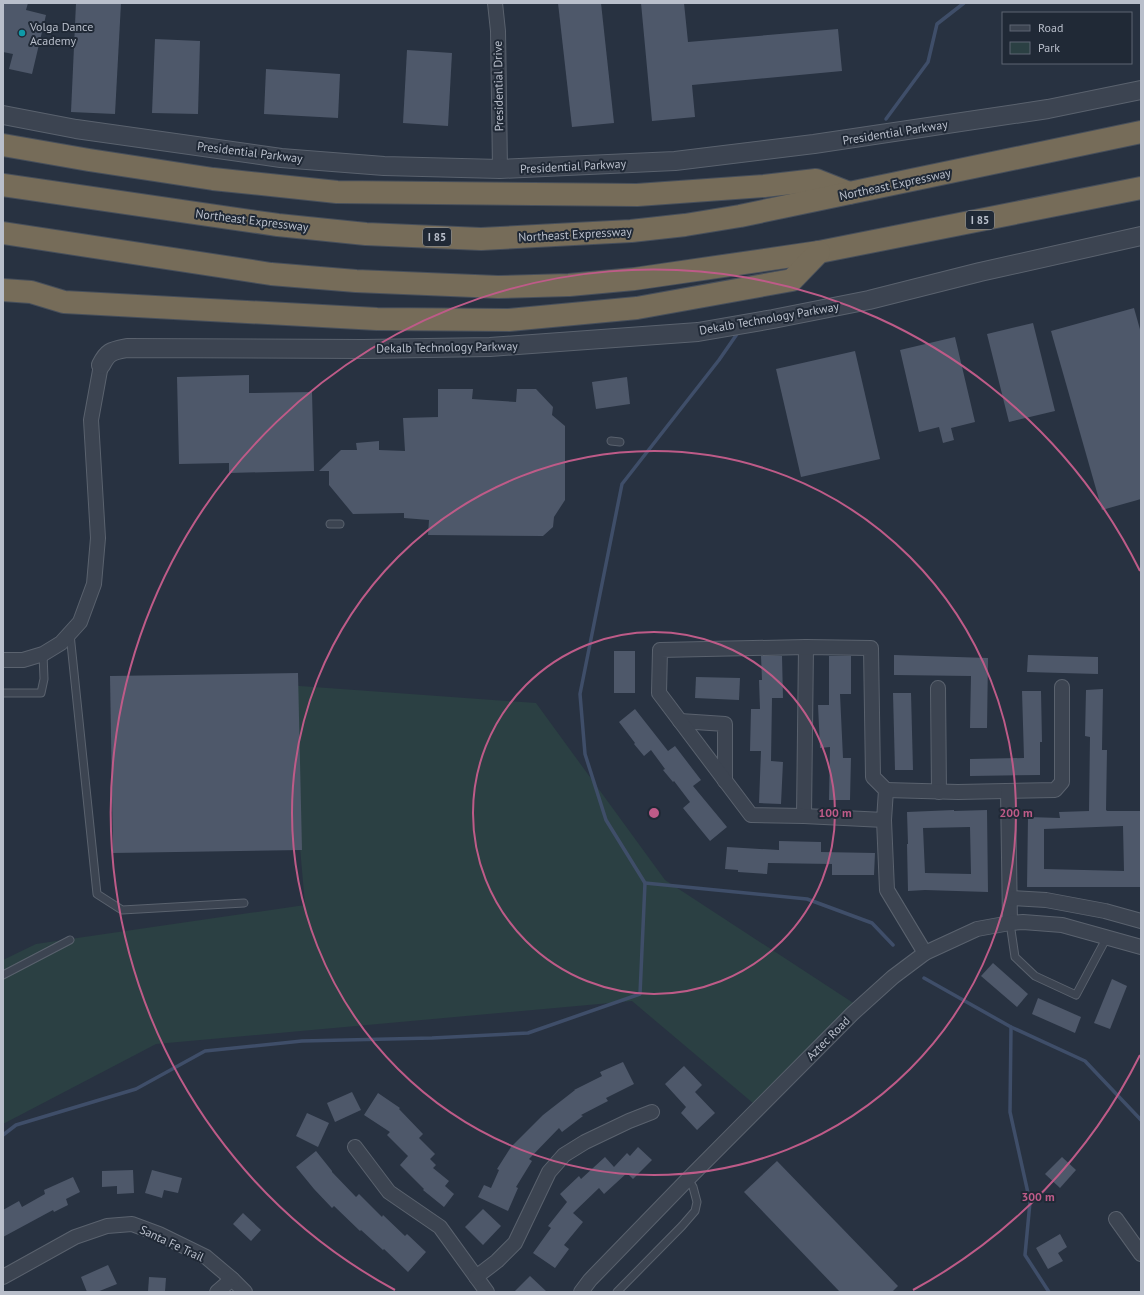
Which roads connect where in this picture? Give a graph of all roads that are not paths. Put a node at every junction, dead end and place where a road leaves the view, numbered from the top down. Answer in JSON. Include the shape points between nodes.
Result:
{"nodes":[{"id":1,"x":495,"y":3,"type":"edge"},
{"id":2,"x":1141,"y":90,"type":"edge"},
{"id":3,"x":3,"y":115,"type":"edge"},
{"id":4,"x":1141,"y":132,"type":"edge"},
{"id":5,"x":3,"y":145,"type":"edge"},
{"id":6,"x":500,"y":169,"type":"junction"},
{"id":7,"x":3,"y":185,"type":"edge"},
{"id":8,"x":1141,"y":188,"type":"edge"},
{"id":9,"x":849,"y":193,"type":"junction"},
{"id":10,"x":3,"y":233,"type":"edge"},
{"id":11,"x":1141,"y":236,"type":"edge"},
{"id":12,"x":819,"y":252,"type":"junction"},
{"id":13,"x":3,"y":290,"type":"edge"},
{"id":14,"x":64,"y":302,"type":"junction"},
{"id":15,"x":3,"y":305,"type":"edge"},
{"id":16,"x":101,"y":365,"type":"joint"},
{"id":17,"x":611,"y":442,"type":"dead end"},
{"id":18,"x":620,"y":442,"type":"dead end"},
{"id":19,"x":330,"y":524,"type":"dead end"},
{"id":20,"x":340,"y":524,"type":"dead end"},
{"id":21,"x":70,"y":632,"type":"junction"},
{"id":22,"x":806,"y":647,"type":"junction"},
{"id":23,"x":43,"y":654,"type":"junction"},
{"id":24,"x":3,"y":660,"type":"edge"},
{"id":25,"x":1062,"y":687,"type":"dead end"},
{"id":26,"x":938,"y":688,"type":"dead end"},
{"id":27,"x":3,"y":693,"type":"edge"},
{"id":28,"x":680,"y":721,"type":"junction"},
{"id":29,"x":725,"y":781,"type":"junction"},
{"id":30,"x":886,"y":790,"type":"junction"},
{"id":31,"x":1008,"y":791,"type":"junction"},
{"id":32,"x":939,"y":792,"type":"junction"},
{"id":33,"x":804,"y":816,"type":"junction"},
{"id":34,"x":884,"y":820,"type":"junction"},
{"id":35,"x":1010,"y":898,"type":"junction"},
{"id":36,"x":244,"y":903,"type":"dead end"},
{"id":37,"x":1141,"y":921,"type":"edge"},
{"id":38,"x":1010,"y":923,"type":"junction"},
{"id":39,"x":1107,"y":937,"type":"junction"},
{"id":40,"x":70,"y":940,"type":"dead end"},
{"id":41,"x":1141,"y":947,"type":"edge"},
{"id":42,"x":926,"y":952,"type":"junction"},
{"id":43,"x":3,"y":975,"type":"edge"},
{"id":44,"x":652,"y":1112,"type":"dead end"},
{"id":45,"x":355,"y":1147,"type":"dead end"},
{"id":46,"x":688,"y":1179,"type":"junction"},
{"id":47,"x":1116,"y":1219,"type":"dead end"},
{"id":48,"x":1141,"y":1254,"type":"edge"},
{"id":49,"x":3,"y":1277,"type":"edge"},
{"id":50,"x":476,"y":1277,"type":"junction"},
{"id":51,"x":232,"y":1279,"type":"junction"},
{"id":52,"x":217,"y":1292,"type":"edge"},
{"id":53,"x":246,"y":1292,"type":"edge"},
{"id":54,"x":487,"y":1292,"type":"edge"},
{"id":55,"x":581,"y":1292,"type":"edge"},
{"id":56,"x":617,"y":1292,"type":"edge"}],
"edges":[{"from":1,"to":6,"type":"street","name":"Presidential Drive","via":[[498,31]]},
{"from":2,"to":6,"type":"street","name":"Presidential Parkway","via":[[1048,109],[814,144],[675,161]]},
{"from":3,"to":6,"type":"street","name":"Presidential Parkway","via":[[76,129],[132,134],[281,158],[384,166]]},
{"from":4,"to":9,"type":"highway","name":"Northeast Expressway","number":"I 85"},
{"from":5,"to":9,"type":"highway","via":[[213,179],[338,192],[637,195],[816,180]]},
{"from":7,"to":9,"type":"highway","name":"Northeast Expressway","number":"I 85","via":[[285,225],[366,234],[481,239],[631,231],[686,225]]},
{"from":8,"to":12,"type":"highway","number":"I 85"},
{"from":10,"to":12,"type":"highway","number":"I 85","via":[[271,274],[356,281],[498,287],[634,279]]},
{"from":11,"to":16,"type":"street","name":"Dekalb Technology Parkway","via":[[869,300],[698,332],[490,347],[127,348],[113,350],[105,356]]},
{"from":12,"to":14,"type":"highway","via":[[792,280],[637,308],[509,320],[377,320]]},
{"from":13,"to":14,"type":"highway","via":[[31,292]]},
{"from":14,"to":15,"type":"highway","via":[[38,306]]},
{"from":16,"to":21,"type":"street","name":"Dekalb Technology Parkway","via":[[91,420],[98,538],[94,584],[80,622]]},
{"from":17,"to":18,"type":"lane"},
{"from":19,"to":20,"type":"lane"},
{"from":21,"to":23,"type":"street","name":"Dekalb Technology Parkway","via":[[60,643]]},
{"from":21,"to":36,"type":"lane","via":[[96,894],[122,910]]},
{"from":22,"to":28,"type":"street","via":[[660,650],[660,693]]},
{"from":22,"to":30,"type":"street","via":[[871,648],[873,777]]},
{"from":22,"to":33,"type":"street"},
{"from":23,"to":24,"type":"street","name":"Dekalb Technology Parkway","via":[[23,660]]},
{"from":23,"to":27,"type":"lane","via":[[44,679],[41,693]]},
{"from":25,"to":31,"type":"street","via":[[1062,782],[1055,790]]},
{"from":26,"to":32,"type":"street"},
{"from":28,"to":29,"type":"street"},
{"from":28,"to":29,"type":"street","via":[[725,724]]},
{"from":29,"to":33,"type":"street","via":[[750,815]]},
{"from":30,"to":32,"type":"street"},
{"from":30,"to":34,"type":"street"},
{"from":31,"to":32,"type":"street"},
{"from":31,"to":35,"type":"street"},
{"from":33,"to":34,"type":"street"},
{"from":34,"to":42,"type":"street","via":[[887,890]]},
{"from":35,"to":37,"type":"street","via":[[1046,900]]},
{"from":35,"to":38,"type":"street"},
{"from":38,"to":39,"type":"street","name":"Aztec Road","via":[[1062,924]]},
{"from":38,"to":39,"type":"lane","via":[[1015,957],[1035,976],[1076,996]]},
{"from":38,"to":42,"type":"street","name":"Aztec Road","via":[[977,929]]},
{"from":39,"to":41,"type":"street","name":"Aztec Road"},
{"from":40,"to":43,"type":"lane"},
{"from":42,"to":46,"type":"street","name":"Aztec Road","via":[[893,977],[852,1014]]},
{"from":44,"to":50,"type":"street","via":[[585,1142],[564,1155],[549,1172],[515,1243]]},
{"from":45,"to":50,"type":"street","via":[[389,1192],[440,1227]]},
{"from":46,"to":55,"type":"street","name":"Aztec Road"},
{"from":46,"to":56,"type":"lane","via":[[698,1202],[695,1211]]},
{"from":47,"to":48,"type":"street"},
{"from":49,"to":51,"type":"street","name":"Santa Fe Trail","via":[[75,1237],[107,1226],[132,1224],[206,1257]]},
{"from":50,"to":54,"type":"street"},
{"from":51,"to":52,"type":"street"},
{"from":51,"to":53,"type":"street","name":"Santa Fe Trail"}]}
